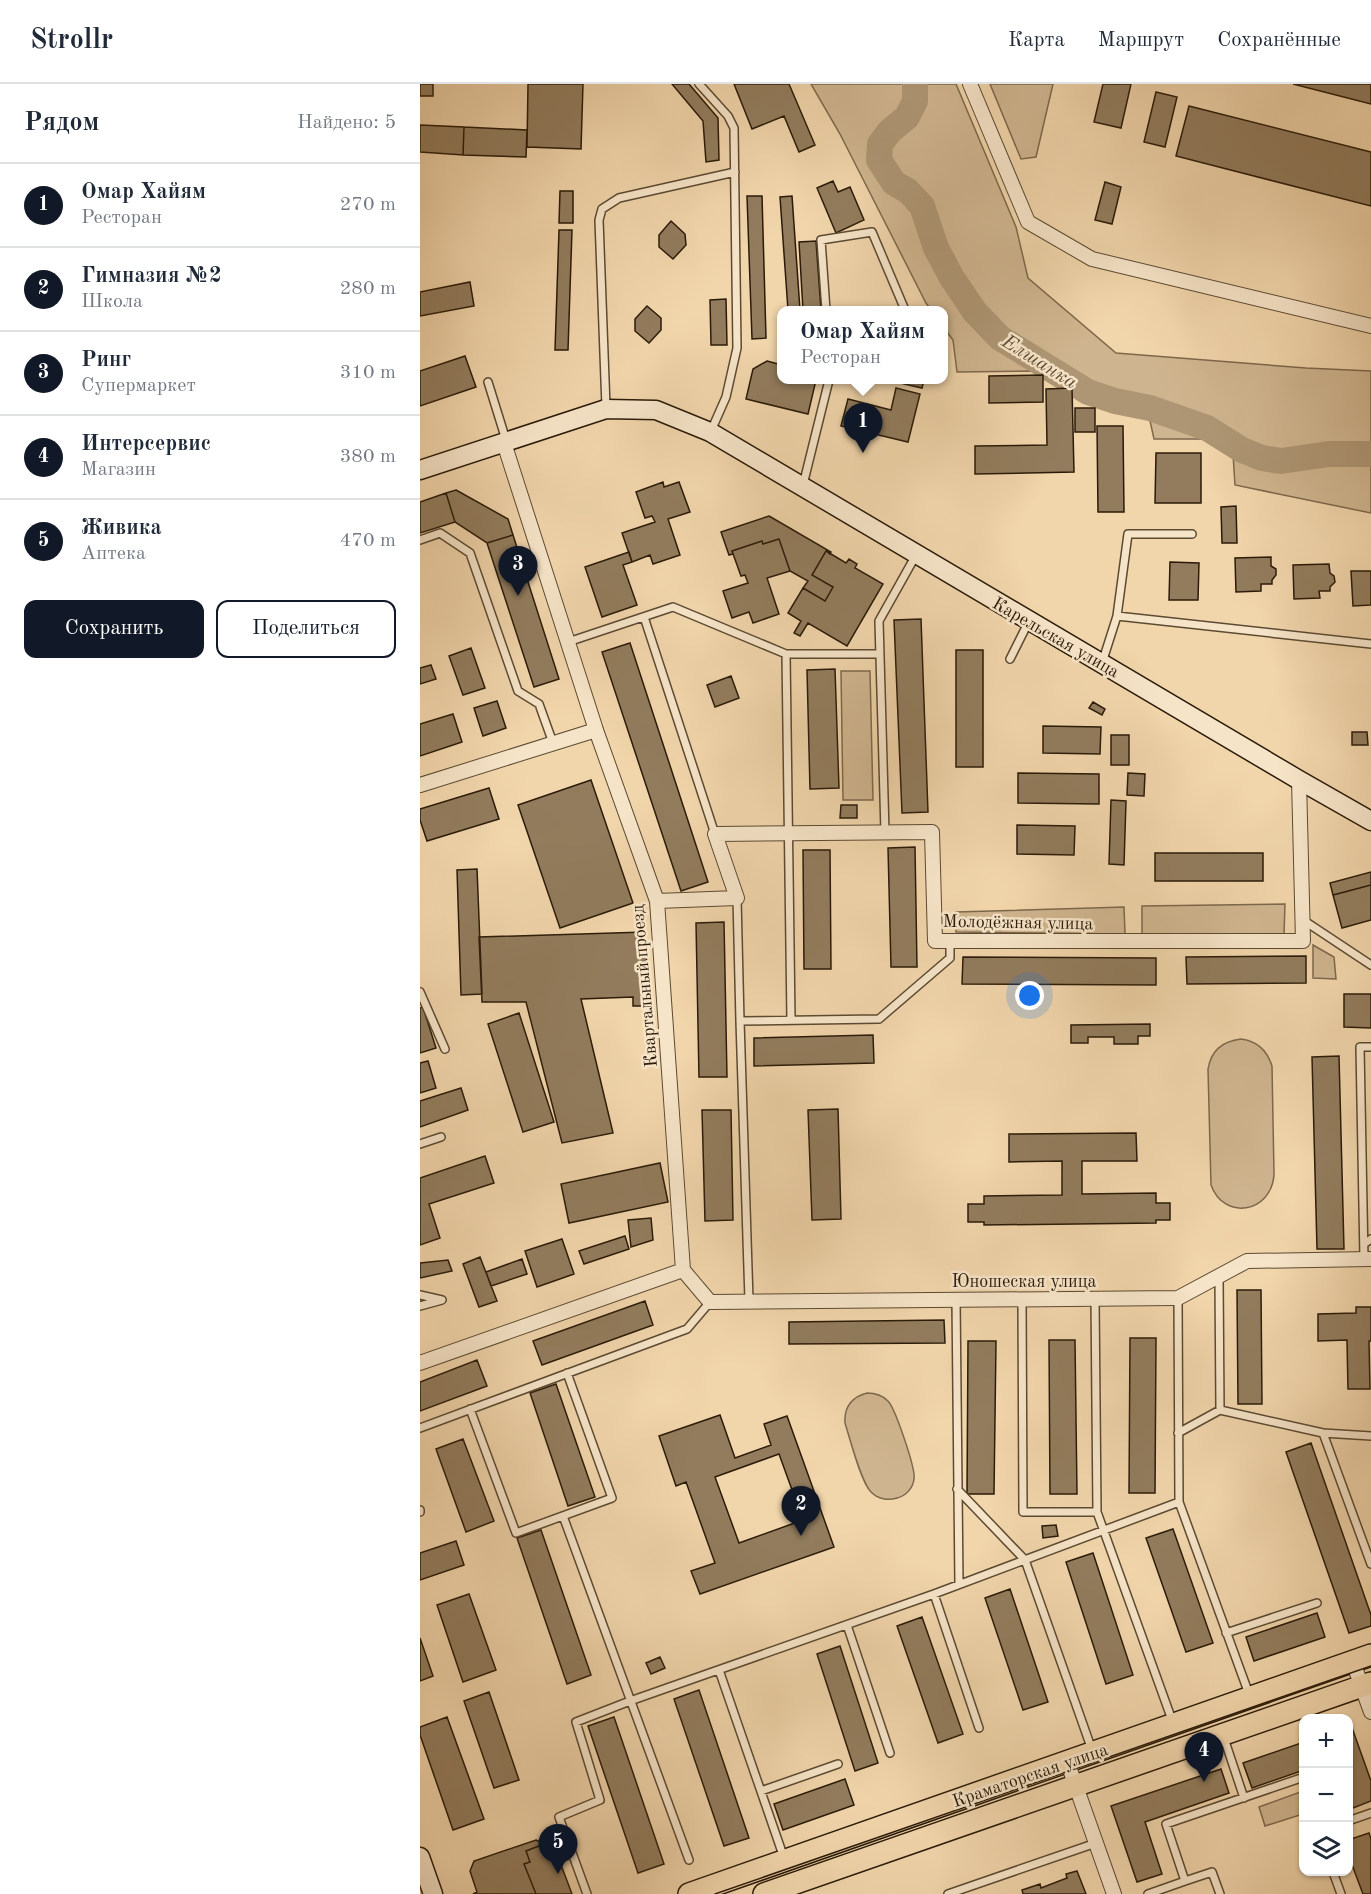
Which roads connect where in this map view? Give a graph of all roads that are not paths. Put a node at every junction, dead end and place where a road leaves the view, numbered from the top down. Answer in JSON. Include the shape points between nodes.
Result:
{"nodes":[{"id":1,"x":699,"y":84,"type":"edge"},
{"id":2,"x":970,"y":84,"type":"edge"},
{"id":3,"x":735,"y":172,"type":"junction"},
{"id":4,"x":826,"y":306,"type":"edge"},
{"id":5,"x":903,"y":306,"type":"edge"},
{"id":6,"x":1371,"y":326,"type":"edge"},
{"id":7,"x":488,"y":382,"type":"dead end"},
{"id":8,"x":828,"y":384,"type":"edge"},
{"id":9,"x":606,"y":409,"type":"junction"},
{"id":10,"x":710,"y":432,"type":"junction"},
{"id":11,"x":505,"y":442,"type":"junction"},
{"id":12,"x":420,"y":470,"type":"edge"},
{"id":13,"x":803,"y":487,"type":"junction"},
{"id":14,"x":1191,"y":534,"type":"dead end"},
{"id":15,"x":420,"y":540,"type":"edge"},
{"id":16,"x":916,"y":555,"type":"junction"},
{"id":17,"x":1117,"y":616,"type":"junction"},
{"id":18,"x":644,"y":617,"type":"junction"},
{"id":19,"x":1029,"y":621,"type":"junction"},
{"id":20,"x":568,"y":642,"type":"junction"},
{"id":21,"x":1371,"y":645,"type":"edge"},
{"id":22,"x":786,"y":654,"type":"junction"},
{"id":23,"x":880,"y":654,"type":"junction"},
{"id":24,"x":1010,"y":659,"type":"dead end"},
{"id":25,"x":1102,"y":664,"type":"junction"},
{"id":26,"x":596,"y":730,"type":"junction"},
{"id":27,"x":553,"y":743,"type":"junction"},
{"id":28,"x":1299,"y":780,"type":"junction"},
{"id":29,"x":420,"y":785,"type":"edge"},
{"id":30,"x":1371,"y":821,"type":"edge"},
{"id":31,"x":885,"y":832,"type":"junction"},
{"id":32,"x":789,"y":833,"type":"junction"},
{"id":33,"x":715,"y":834,"type":"junction"},
{"id":34,"x":737,"y":898,"type":"junction"},
{"id":35,"x":657,"y":901,"type":"junction"},
{"id":36,"x":1302,"y":920,"type":"junction"},
{"id":37,"x":950,"y":942,"type":"junction"},
{"id":38,"x":1371,"y":965,"type":"edge"},
{"id":39,"x":420,"y":992,"type":"edge"},
{"id":40,"x":791,"y":1020,"type":"junction"},
{"id":41,"x":740,"y":1021,"type":"junction"},
{"id":42,"x":1371,"y":1047,"type":"edge"},
{"id":43,"x":445,"y":1049,"type":"dead end"},
{"id":44,"x":441,"y":1137,"type":"dead end"},
{"id":45,"x":420,"y":1144,"type":"edge"},
{"id":46,"x":1371,"y":1239,"type":"edge"},
{"id":47,"x":1364,"y":1244,"type":"junction"},
{"id":48,"x":1367,"y":1259,"type":"edge"},
{"id":49,"x":683,"y":1270,"type":"junction"},
{"id":50,"x":1218,"y":1276,"type":"junction"},
{"id":51,"x":420,"y":1295,"type":"edge"},
{"id":52,"x":1095,"y":1298,"type":"junction"},
{"id":53,"x":1178,"y":1298,"type":"junction"},
{"id":54,"x":956,"y":1299,"type":"junction"},
{"id":55,"x":1022,"y":1299,"type":"junction"},
{"id":56,"x":749,"y":1300,"type":"junction"},
{"id":57,"x":710,"y":1302,"type":"junction"},
{"id":58,"x":420,"y":1306,"type":"edge"},
{"id":59,"x":420,"y":1363,"type":"edge"},
{"id":60,"x":567,"y":1373,"type":"junction"},
{"id":61,"x":470,"y":1409,"type":"junction"},
{"id":62,"x":1220,"y":1410,"type":"junction"},
{"id":63,"x":420,"y":1428,"type":"edge"},
{"id":64,"x":1323,"y":1432,"type":"junction"},
{"id":65,"x":1178,"y":1433,"type":"junction"},
{"id":66,"x":1371,"y":1436,"type":"edge"},
{"id":67,"x":957,"y":1489,"type":"junction"},
{"id":68,"x":1179,"y":1502,"type":"junction"},
{"id":69,"x":1097,"y":1512,"type":"junction"},
{"id":70,"x":563,"y":1516,"type":"junction"},
{"id":71,"x":1104,"y":1530,"type":"junction"},
{"id":72,"x":1025,"y":1560,"type":"junction"},
{"id":73,"x":1371,"y":1564,"type":"edge"},
{"id":74,"x":959,"y":1584,"type":"junction"},
{"id":75,"x":933,"y":1594,"type":"junction"},
{"id":76,"x":1317,"y":1603,"type":"dead end"},
{"id":77,"x":847,"y":1625,"type":"junction"},
{"id":78,"x":1226,"y":1633,"type":"junction"},
{"id":79,"x":1362,"y":1658,"type":"edge"},
{"id":80,"x":719,"y":1670,"type":"junction"},
{"id":81,"x":1366,"y":1685,"type":"edge"},
{"id":82,"x":1250,"y":1698,"type":"junction"},
{"id":83,"x":630,"y":1701,"type":"junction"},
{"id":84,"x":1214,"y":1710,"type":"junction"},
{"id":85,"x":1371,"y":1712,"type":"edge"},
{"id":86,"x":1258,"y":1723,"type":"junction"},
{"id":87,"x":1174,"y":1724,"type":"junction"},
{"id":88,"x":979,"y":1728,"type":"dead end"},
{"id":89,"x":1223,"y":1735,"type":"junction"},
{"id":90,"x":1183,"y":1749,"type":"junction"},
{"id":91,"x":1093,"y":1752,"type":"junction"},
{"id":92,"x":890,"y":1753,"type":"dead end"},
{"id":93,"x":1067,"y":1761,"type":"junction"},
{"id":94,"x":838,"y":1764,"type":"dead end"},
{"id":95,"x":1103,"y":1776,"type":"junction"},
{"id":96,"x":1299,"y":1779,"type":"edge"},
{"id":97,"x":1076,"y":1786,"type":"junction"},
{"id":98,"x":761,"y":1791,"type":"junction"},
{"id":99,"x":1244,"y":1798,"type":"junction"},
{"id":100,"x":1371,"y":1813,"type":"edge"},
{"id":101,"x":1353,"y":1819,"type":"edge"},
{"id":102,"x":1096,"y":1843,"type":"junction"},
{"id":103,"x":420,"y":1857,"type":"edge"},
{"id":104,"x":790,"y":1858,"type":"junction"},
{"id":105,"x":689,"y":1860,"type":"dead end"},
{"id":106,"x":1334,"y":1876,"type":"edge"},
{"id":107,"x":1185,"y":1881,"type":"junction"},
{"id":108,"x":802,"y":1884,"type":"junction"},
{"id":109,"x":433,"y":1894,"type":"edge"},
{"id":110,"x":587,"y":1894,"type":"edge"},
{"id":111,"x":689,"y":1894,"type":"edge"},
{"id":112,"x":765,"y":1894,"type":"edge"},
{"id":113,"x":948,"y":1894,"type":"edge"},
{"id":114,"x":1114,"y":1894,"type":"edge"},
{"id":115,"x":1148,"y":1894,"type":"edge"},
{"id":116,"x":1220,"y":1894,"type":"edge"},
{"id":117,"x":1341,"y":1894,"type":"edge"}],
"edges":[{"from":1,"to":3,"type":"lane","via":[[734,128]]},
{"from":2,"to":6,"type":"street","via":[[1028,222],[1092,260]]},
{"from":3,"to":9,"type":"lane","via":[[619,198],[602,209],[599,220]]},
{"from":3,"to":10,"type":"lane","via":[[737,348],[726,397]]},
{"from":4,"to":5,"type":"lane","via":[[821,240],[872,232]]},
{"from":7,"to":11,"type":"lane"},
{"from":8,"to":13,"type":"lane"},
{"from":9,"to":10,"type":"street","name":"Карельская улица","via":[[656,410]]},
{"from":9,"to":11,"type":"street","name":"Карельская улица"},
{"from":10,"to":13,"type":"street","name":"Карельская улица"},
{"from":11,"to":12,"type":"street","name":"Карельская улица"},
{"from":11,"to":20,"type":"street","name":"Квартальный проезд"},
{"from":13,"to":16,"type":"street","name":"Карельская улица"},
{"from":14,"to":17,"type":"lane","via":[[1128,534]]},
{"from":15,"to":27,"type":"lane","via":[[440,533],[470,553],[518,691],[539,704]]},
{"from":16,"to":19,"type":"street","name":"Карельская улица"},
{"from":16,"to":23,"type":"lane","via":[[879,621]]},
{"from":17,"to":21,"type":"lane"},
{"from":17,"to":25,"type":"lane"},
{"from":18,"to":20,"type":"lane"},
{"from":18,"to":22,"type":"lane","via":[[674,607]]},
{"from":18,"to":33,"type":"lane"},
{"from":19,"to":24,"type":"lane"},
{"from":19,"to":25,"type":"street","name":"Карельская улица"},
{"from":20,"to":26,"type":"street","name":"Квартальный проезд"},
{"from":22,"to":23,"type":"lane"},
{"from":22,"to":32,"type":"lane"},
{"from":23,"to":31,"type":"lane"},
{"from":25,"to":28,"type":"street","name":"Карельская улица"},
{"from":26,"to":27,"type":"street"},
{"from":26,"to":35,"type":"street","name":"Квартальный проезд"},
{"from":27,"to":29,"type":"street"},
{"from":28,"to":30,"type":"street","name":"Карельская улица"},
{"from":28,"to":36,"type":"street","name":"Молодёжная улица"},
{"from":31,"to":32,"type":"street","name":"Молодёжная улица"},
{"from":31,"to":37,"type":"street","name":"Молодёжная улица","via":[[932,832],[934,941]]},
{"from":32,"to":33,"type":"street","name":"Молодёжная улица"},
{"from":32,"to":40,"type":"lane"},
{"from":33,"to":34,"type":"street"},
{"from":34,"to":35,"type":"street"},
{"from":34,"to":41,"type":"lane"},
{"from":35,"to":49,"type":"street","name":"Квартальный проезд"},
{"from":36,"to":37,"type":"street","name":"Молодёжная улица","via":[[1303,941]]},
{"from":36,"to":38,"type":"lane"},
{"from":37,"to":40,"type":"lane","via":[[950,958],[879,1019]]},
{"from":39,"to":43,"type":"lane"},
{"from":40,"to":41,"type":"lane"},
{"from":41,"to":56,"type":"lane"},
{"from":42,"to":47,"type":"lane","via":[[1360,1047]]},
{"from":44,"to":45,"type":"lane"},
{"from":46,"to":47,"type":"lane"},
{"from":47,"to":48,"type":"lane"},
{"from":48,"to":50,"type":"street","name":"Юношеская улица","via":[[1247,1261]]},
{"from":49,"to":57,"type":"street"},
{"from":49,"to":59,"type":"street"},
{"from":50,"to":53,"type":"street","name":"Юношеская улица"},
{"from":50,"to":62,"type":"lane"},
{"from":51,"to":58,"type":"lane","via":[[442,1300]]},
{"from":52,"to":53,"type":"street","name":"Юношеская улица"},
{"from":52,"to":55,"type":"street","name":"Юношеская улица"},
{"from":52,"to":69,"type":"lane"},
{"from":53,"to":65,"type":"lane"},
{"from":54,"to":55,"type":"street","name":"Юношеская улица"},
{"from":54,"to":56,"type":"street","name":"Юношеская улица"},
{"from":54,"to":67,"type":"lane"},
{"from":55,"to":69,"type":"lane","via":[[1023,1512]]},
{"from":56,"to":57,"type":"street","name":"Юношеская улица"},
{"from":57,"to":60,"type":"lane","via":[[687,1329]]},
{"from":60,"to":61,"type":"lane"},
{"from":60,"to":70,"type":"lane","via":[[612,1498]]},
{"from":61,"to":63,"type":"lane"},
{"from":61,"to":70,"type":"lane","via":[[516,1533]]},
{"from":62,"to":64,"type":"lane"},
{"from":62,"to":65,"type":"lane"},
{"from":64,"to":66,"type":"lane"},
{"from":64,"to":73,"type":"lane"},
{"from":65,"to":68,"type":"lane"},
{"from":67,"to":72,"type":"lane"},
{"from":67,"to":74,"type":"lane"},
{"from":68,"to":71,"type":"lane"},
{"from":68,"to":78,"type":"lane"},
{"from":69,"to":71,"type":"lane"},
{"from":70,"to":83,"type":"lane"},
{"from":71,"to":72,"type":"lane"},
{"from":71,"to":87,"type":"lane"},
{"from":72,"to":74,"type":"lane"},
{"from":72,"to":91,"type":"lane"},
{"from":74,"to":75,"type":"lane"},
{"from":75,"to":77,"type":"lane"},
{"from":75,"to":88,"type":"lane"},
{"from":76,"to":78,"type":"lane"},
{"from":77,"to":80,"type":"lane"},
{"from":77,"to":92,"type":"lane"},
{"from":78,"to":82,"type":"lane"},
{"from":79,"to":81,"type":"street"},
{"from":79,"to":82,"type":"main road","name":"Краматорская улица"},
{"from":80,"to":83,"type":"lane"},
{"from":80,"to":98,"type":"lane"},
{"from":81,"to":85,"type":"street"},
{"from":81,"to":86,"type":"main road","name":"Краматорская улица"},
{"from":82,"to":84,"type":"main road","name":"Краматорская улица"},
{"from":82,"to":86,"type":"street"},
{"from":83,"to":105,"type":"lane"},
{"from":83,"to":110,"type":"lane","via":[[576,1722],[600,1800],[559,1817]]},
{"from":84,"to":87,"type":"main road","name":"Краматорская улица"},
{"from":84,"to":89,"type":"street"},
{"from":86,"to":89,"type":"main road","name":"Краматорская улица"},
{"from":87,"to":90,"type":"street"},
{"from":87,"to":91,"type":"main road","name":"Краматорская улица"},
{"from":89,"to":90,"type":"main road","name":"Краматорская улица"},
{"from":89,"to":99,"type":"lane"},
{"from":90,"to":95,"type":"main road","name":"Краматорская улица"},
{"from":91,"to":93,"type":"main road","name":"Краматорская улица"},
{"from":91,"to":95,"type":"street"},
{"from":93,"to":97,"type":"street"},
{"from":93,"to":104,"type":"main road","name":"Краматорская улица"},
{"from":94,"to":98,"type":"lane"},
{"from":95,"to":97,"type":"main road","name":"Краматорская улица"},
{"from":96,"to":99,"type":"lane"},
{"from":97,"to":102,"type":"street"},
{"from":97,"to":108,"type":"main road","name":"Краматорская улица"},
{"from":98,"to":104,"type":"lane"},
{"from":99,"to":107,"type":"lane","via":[[1166,1824]]},
{"from":100,"to":101,"type":"lane"},
{"from":102,"to":113,"type":"lane"},
{"from":102,"to":114,"type":"street"},
{"from":103,"to":109,"type":"street"},
{"from":104,"to":108,"type":"street"},
{"from":104,"to":111,"type":"main road","name":"Краматорская улица"},
{"from":106,"to":117,"type":"lane"},
{"from":107,"to":115,"type":"lane"},
{"from":107,"to":116,"type":"lane","via":[[1212,1872]]},
{"from":108,"to":112,"type":"main road","name":"Краматорская улица"}]}
